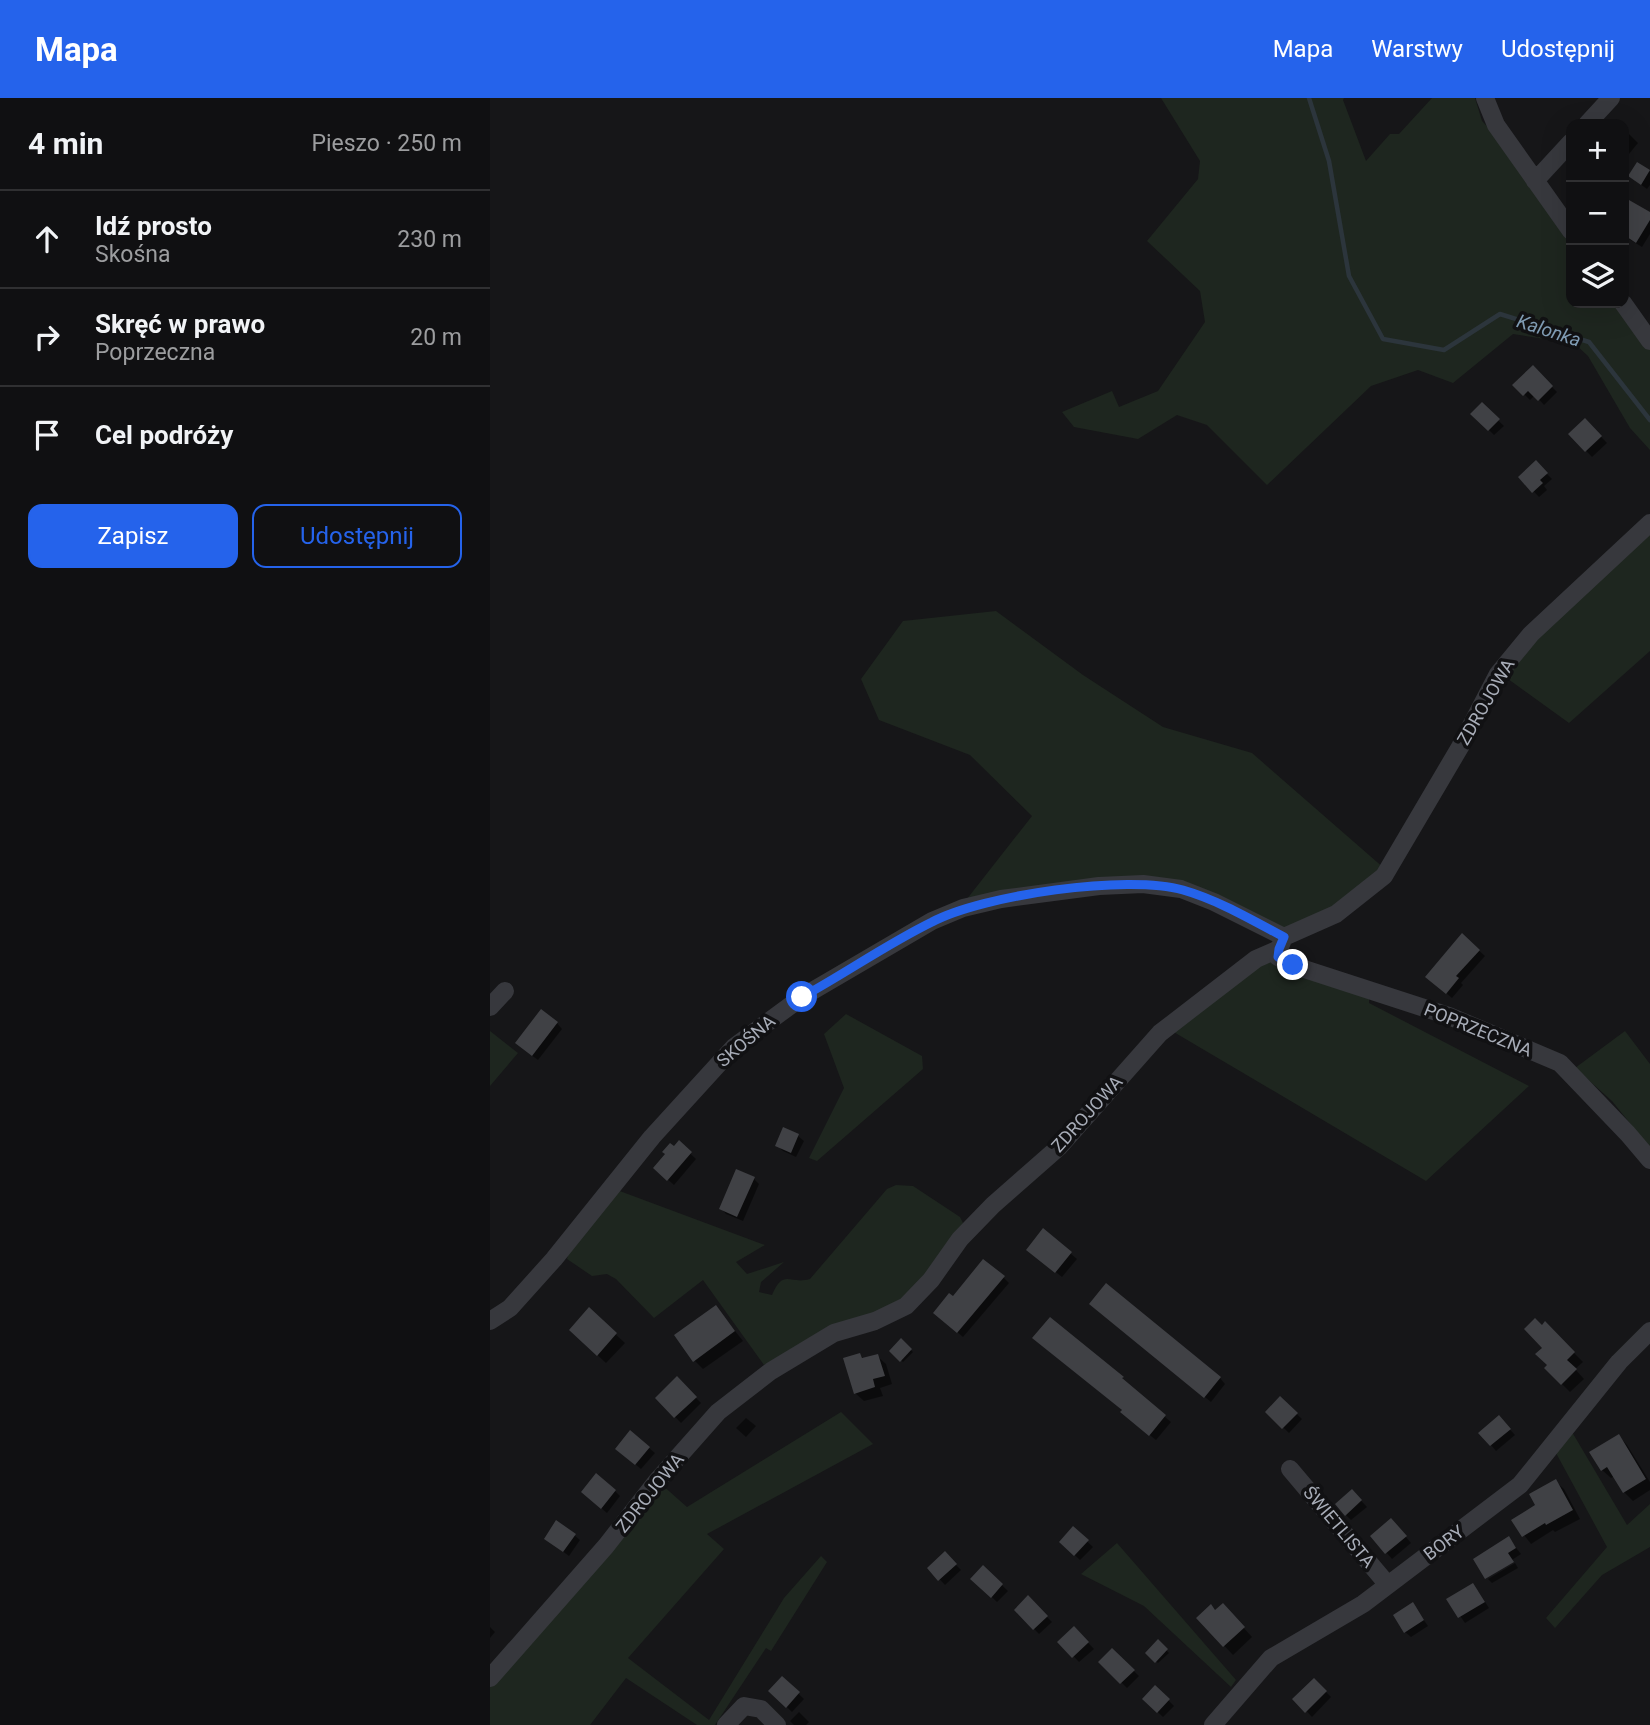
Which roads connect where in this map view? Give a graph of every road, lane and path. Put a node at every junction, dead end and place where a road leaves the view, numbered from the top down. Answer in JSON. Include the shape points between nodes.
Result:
{"nodes":[{"id":1,"x":1485,"y":98,"type":"edge"},
{"id":2,"x":1611,"y":98,"type":"edge"},
{"id":3,"x":1592,"y":119,"type":"edge"},
{"id":4,"x":1566,"y":147,"type":"edge"},
{"id":5,"x":1535,"y":181,"type":"junction"},
{"id":6,"x":1566,"y":224,"type":"edge"},
{"id":7,"x":1627,"y":308,"type":"edge"},
{"id":8,"x":1650,"y":341,"type":"edge"},
{"id":9,"x":1650,"y":523,"type":"edge"},
{"id":10,"x":1281,"y":943,"type":"junction"},
{"id":11,"x":505,"y":991,"type":"dead end"},
{"id":12,"x":490,"y":1007,"type":"edge"},
{"id":13,"x":1650,"y":1160,"type":"edge"},
{"id":14,"x":490,"y":1321,"type":"edge"},
{"id":15,"x":1650,"y":1331,"type":"edge"},
{"id":16,"x":1290,"y":1469,"type":"dead end"},
{"id":17,"x":1388,"y":1585,"type":"junction"},
{"id":18,"x":490,"y":1678,"type":"edge"},
{"id":19,"x":726,"y":1725,"type":"edge"},
{"id":20,"x":776,"y":1725,"type":"edge"},
{"id":21,"x":1213,"y":1725,"type":"edge"}],
"edges":[{"from":1,"to":5,"type":"street","via":[[1496,125]]},
{"from":2,"to":3,"type":"street"},
{"from":4,"to":5,"type":"street"},
{"from":5,"to":6,"type":"street"},
{"from":7,"to":8,"type":"street"},
{"from":9,"to":10,"type":"street","name":"ZDROJOWA","via":[[1531,634],[1498,674],[1384,876],[1336,914]]},
{"from":10,"to":13,"type":"street","name":"POPRZECZNA","via":[[1278,957],[1293,965],[1449,1016],[1560,1063]]},
{"from":10,"to":14,"type":"street","name":"SKOŚNA","via":[[1226,907],[1181,889],[1143,884],[1001,899],[932,921],[802,997],[734,1048],[652,1137],[554,1259],[510,1308]]},
{"from":10,"to":18,"type":"street","name":"ZDROJOWA","via":[[1160,1033],[1059,1147],[960,1239],[906,1306],[834,1333],[771,1371],[718,1412]]},
{"from":11,"to":12,"type":"street"},
{"from":15,"to":17,"type":"street","name":"BORY","via":[[1619,1362],[1520,1485]]},
{"from":16,"to":17,"type":"street","name":"ŚWIETLISTA"},
{"from":17,"to":21,"type":"street","name":"BORY","via":[[1272,1658]]},
{"from":19,"to":20,"type":"street","via":[[744,1706],[761,1709]]}]}
